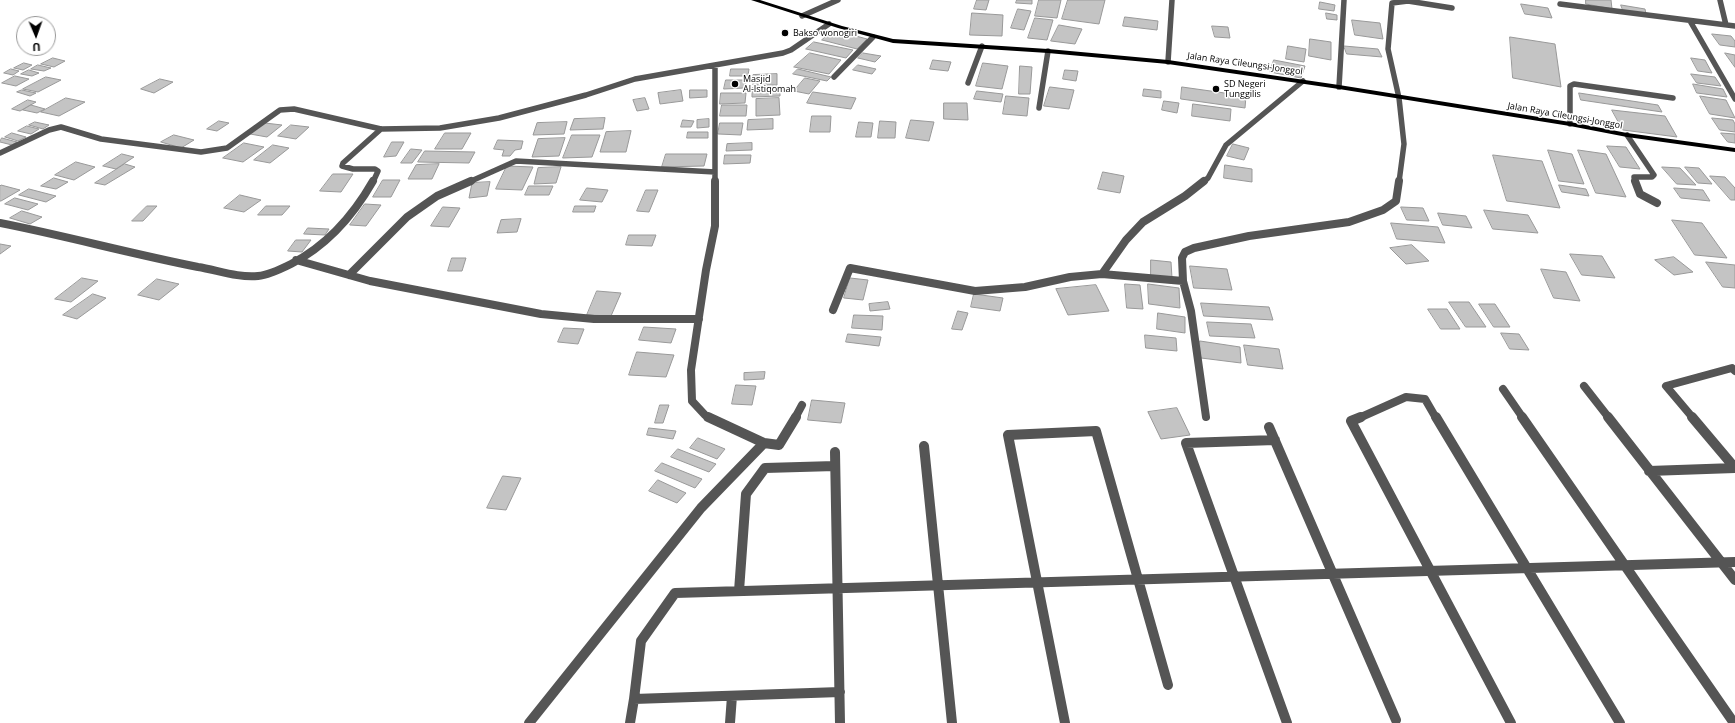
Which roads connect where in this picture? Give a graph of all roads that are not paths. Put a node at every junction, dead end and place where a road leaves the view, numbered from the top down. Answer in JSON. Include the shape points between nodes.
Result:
{"nodes":[{"id":1,"x":754,"y":0,"type":"edge"},
{"id":2,"x":838,"y":0,"type":"edge"},
{"id":3,"x":1172,"y":0,"type":"edge"},
{"id":4,"x":1344,"y":0,"type":"edge"},
{"id":5,"x":1720,"y":0,"type":"edge"},
{"id":6,"x":1560,"y":4,"type":"dead end"},
{"id":7,"x":1452,"y":8,"type":"dead end"},
{"id":8,"x":802,"y":16,"type":"junction"},
{"id":9,"x":1690,"y":21,"type":"junction"},
{"id":10,"x":829,"y":24,"type":"junction"},
{"id":11,"x":1726,"y":25,"type":"junction"},
{"id":12,"x":1735,"y":26,"type":"edge"},
{"id":13,"x":873,"y":37,"type":"junction"},
{"id":14,"x":982,"y":46,"type":"junction"},
{"id":15,"x":1048,"y":51,"type":"junction"},
{"id":16,"x":1168,"y":62,"type":"junction"},
{"id":17,"x":716,"y":66,"type":"junction"},
{"id":18,"x":834,"y":77,"type":"dead end"},
{"id":19,"x":1303,"y":82,"type":"junction"},
{"id":20,"x":968,"y":83,"type":"dead end"},
{"id":21,"x":1339,"y":87,"type":"junction"},
{"id":22,"x":1399,"y":98,"type":"junction"},
{"id":23,"x":1673,"y":98,"type":"dead end"},
{"id":24,"x":1734,"y":99,"type":"edge"},
{"id":25,"x":1039,"y":108,"type":"dead end"},
{"id":26,"x":1570,"y":124,"type":"junction"},
{"id":27,"x":381,"y":130,"type":"junction"},
{"id":28,"x":1627,"y":135,"type":"junction"},
{"id":29,"x":1735,"y":150,"type":"edge"},
{"id":30,"x":0,"y":153,"type":"edge"},
{"id":31,"x":716,"y":172,"type":"junction"},
{"id":32,"x":1657,"y":203,"type":"dead end"},
{"id":33,"x":0,"y":223,"type":"edge"},
{"id":34,"x":296,"y":260,"type":"junction"},
{"id":35,"x":1102,"y":274,"type":"junction"},
{"id":36,"x":349,"y":275,"type":"junction"},
{"id":37,"x":1183,"y":281,"type":"junction"},
{"id":38,"x":833,"y":310,"type":"dead end"},
{"id":39,"x":699,"y":319,"type":"junction"},
{"id":40,"x":1735,"y":371,"type":"edge"},
{"id":41,"x":1584,"y":386,"type":"dead end"},
{"id":42,"x":1503,"y":389,"type":"dead end"},
{"id":43,"x":802,"y":405,"type":"dead end"},
{"id":44,"x":1206,"y":417,"type":"dead end"},
{"id":45,"x":1269,"y":427,"type":"dead end"},
{"id":46,"x":1275,"y":440,"type":"junction"},
{"id":47,"x":764,"y":443,"type":"junction"},
{"id":48,"x":924,"y":446,"type":"dead end"},
{"id":49,"x":835,"y":452,"type":"dead end"},
{"id":50,"x":835,"y":466,"type":"junction"},
{"id":51,"x":1735,"y":468,"type":"edge"},
{"id":52,"x":1649,"y":470,"type":"junction"},
{"id":53,"x":1721,"y":562,"type":"junction"},
{"id":54,"x":1735,"y":562,"type":"edge"},
{"id":55,"x":1624,"y":565,"type":"junction"},
{"id":56,"x":1527,"y":568,"type":"junction"},
{"id":57,"x":1431,"y":571,"type":"junction"},
{"id":58,"x":1333,"y":574,"type":"junction"},
{"id":59,"x":1234,"y":577,"type":"junction"},
{"id":60,"x":1138,"y":580,"type":"junction"},
{"id":61,"x":1735,"y":580,"type":"edge"},
{"id":62,"x":1038,"y":583,"type":"junction"},
{"id":63,"x":938,"y":585,"type":"junction"},
{"id":64,"x":838,"y":588,"type":"junction"},
{"id":65,"x":738,"y":592,"type":"junction"},
{"id":66,"x":1168,"y":686,"type":"dead end"},
{"id":67,"x":840,"y":692,"type":"junction"},
{"id":68,"x":732,"y":696,"type":"junction"},
{"id":69,"x":634,"y":699,"type":"junction"},
{"id":70,"x":1396,"y":720,"type":"dead end"},
{"id":71,"x":529,"y":723,"type":"edge"},
{"id":72,"x":630,"y":723,"type":"edge"},
{"id":73,"x":730,"y":723,"type":"edge"},
{"id":74,"x":840,"y":723,"type":"edge"},
{"id":75,"x":952,"y":723,"type":"edge"},
{"id":76,"x":1065,"y":723,"type":"edge"},
{"id":77,"x":1287,"y":723,"type":"edge"},
{"id":78,"x":1511,"y":723,"type":"edge"},
{"id":79,"x":1620,"y":723,"type":"edge"},
{"id":80,"x":1734,"y":723,"type":"edge"}],
"edges":[{"from":1,"to":8,"type":"main road","name":"Jalan Raya Cileungsi-Jonggol"},
{"from":2,"to":8,"type":"street"},
{"from":3,"to":16,"type":"street"},
{"from":4,"to":21,"type":"street"},
{"from":5,"to":11,"type":"street"},
{"from":6,"to":9,"type":"street"},
{"from":7,"to":22,"type":"street","via":[[1408,1],[1392,3],[1388,49]]},
{"from":8,"to":10,"type":"main road","name":"Jalan Raya Cileungsi-Jonggol"},
{"from":9,"to":11,"type":"street"},
{"from":9,"to":24,"type":"street"},
{"from":10,"to":13,"type":"main road","name":"Jalan Raya Cileungsi-Jonggol"},
{"from":10,"to":17,"type":"street","via":[[783,53]]},
{"from":11,"to":12,"type":"street"},
{"from":13,"to":14,"type":"main road","name":"Jalan Raya Cileungsi-Jonggol","via":[[913,43]]},
{"from":13,"to":18,"type":"street"},
{"from":14,"to":15,"type":"main road","name":"Jalan Raya Cileungsi-Jonggol"},
{"from":14,"to":20,"type":"street"},
{"from":15,"to":16,"type":"main road","name":"Jalan Raya Cileungsi-Jonggol"},
{"from":15,"to":25,"type":"street"},
{"from":16,"to":19,"type":"main road","name":"Jalan Raya Cileungsi-Jonggol"},
{"from":17,"to":27,"type":"street","via":[[635,79],[499,118],[440,128]]},
{"from":17,"to":31,"type":"street"},
{"from":19,"to":21,"type":"main road","name":"Jalan Raya Cileungsi-Jonggol"},
{"from":19,"to":35,"type":"street","via":[[1226,145],[1208,178],[1185,196],[1143,222],[1126,240]]},
{"from":21,"to":22,"type":"main road","name":"Jalan Raya Cileungsi-Jonggol"},
{"from":22,"to":26,"type":"main road","name":"Jalan Raya Cileungsi-Jonggol"},
{"from":22,"to":37,"type":"street","via":[[1404,144],[1396,201],[1385,210],[1362,218],[1255,235],[1189,250],[1184,252],[1182,258]]},
{"from":23,"to":26,"type":"street","via":[[1574,84],[1570,86]]},
{"from":26,"to":28,"type":"main road","name":"Jalan Raya Cileungsi-Jonggol"},
{"from":27,"to":30,"type":"street","via":[[287,109],[280,110],[227,148],[214,151],[201,152],[101,139],[61,127]]},
{"from":27,"to":34,"type":"street","via":[[342,166],[378,171],[362,197],[338,228],[319,247]]},
{"from":28,"to":29,"type":"main road","name":"Jalan Raya Cileungsi-Jonggol"},
{"from":28,"to":32,"type":"street","via":[[1654,175],[1634,177],[1640,194]]},
{"from":31,"to":36,"type":"street","via":[[516,161],[437,196],[407,217]]},
{"from":31,"to":39,"type":"street","via":[[715,226]]},
{"from":33,"to":34,"type":"street","via":[[186,265],[245,275],[258,276]]},
{"from":34,"to":36,"type":"street"},
{"from":35,"to":37,"type":"street"},
{"from":35,"to":38,"type":"street","via":[[976,292],[850,268]]},
{"from":36,"to":39,"type":"street","via":[[541,314],[594,319]]},
{"from":37,"to":44,"type":"street","via":[[1191,311]]},
{"from":39,"to":47,"type":"street","via":[[691,370],[692,400],[705,415]]},
{"from":40,"to":51,"type":"street","via":[[1732,368],[1666,386]]},
{"from":41,"to":52,"type":"street"},
{"from":42,"to":55,"type":"street"},
{"from":43,"to":47,"type":"street","via":[[779,445]]},
{"from":45,"to":46,"type":"street"},
{"from":46,"to":58,"type":"street"},
{"from":46,"to":59,"type":"street","via":[[1186,443]]},
{"from":47,"to":71,"type":"street","via":[[702,508]]},
{"from":48,"to":63,"type":"street"},
{"from":49,"to":50,"type":"street"},
{"from":50,"to":64,"type":"street"},
{"from":50,"to":65,"type":"street","via":[[765,468],[746,494]]},
{"from":51,"to":52,"type":"street"},
{"from":52,"to":53,"type":"street"},
{"from":53,"to":54,"type":"street"},
{"from":53,"to":55,"type":"street"},
{"from":53,"to":61,"type":"street"},
{"from":55,"to":56,"type":"street"},
{"from":55,"to":80,"type":"street"},
{"from":56,"to":57,"type":"street"},
{"from":56,"to":57,"type":"street","via":[[1424,399],[1406,397],[1351,421]]},
{"from":56,"to":79,"type":"street"},
{"from":57,"to":58,"type":"street"},
{"from":57,"to":78,"type":"street"},
{"from":58,"to":59,"type":"street"},
{"from":58,"to":70,"type":"street"},
{"from":59,"to":60,"type":"street"},
{"from":59,"to":77,"type":"street"},
{"from":60,"to":62,"type":"street"},
{"from":60,"to":62,"type":"street","via":[[1096,431],[1008,434]]},
{"from":60,"to":66,"type":"street"},
{"from":62,"to":63,"type":"street"},
{"from":62,"to":76,"type":"street"},
{"from":63,"to":64,"type":"street"},
{"from":63,"to":75,"type":"street"},
{"from":64,"to":65,"type":"street"},
{"from":64,"to":67,"type":"street"},
{"from":65,"to":69,"type":"street","via":[[675,593],[641,641]]},
{"from":67,"to":68,"type":"street"},
{"from":67,"to":74,"type":"street"},
{"from":68,"to":69,"type":"street"},
{"from":68,"to":73,"type":"street"},
{"from":69,"to":72,"type":"street"}]}
